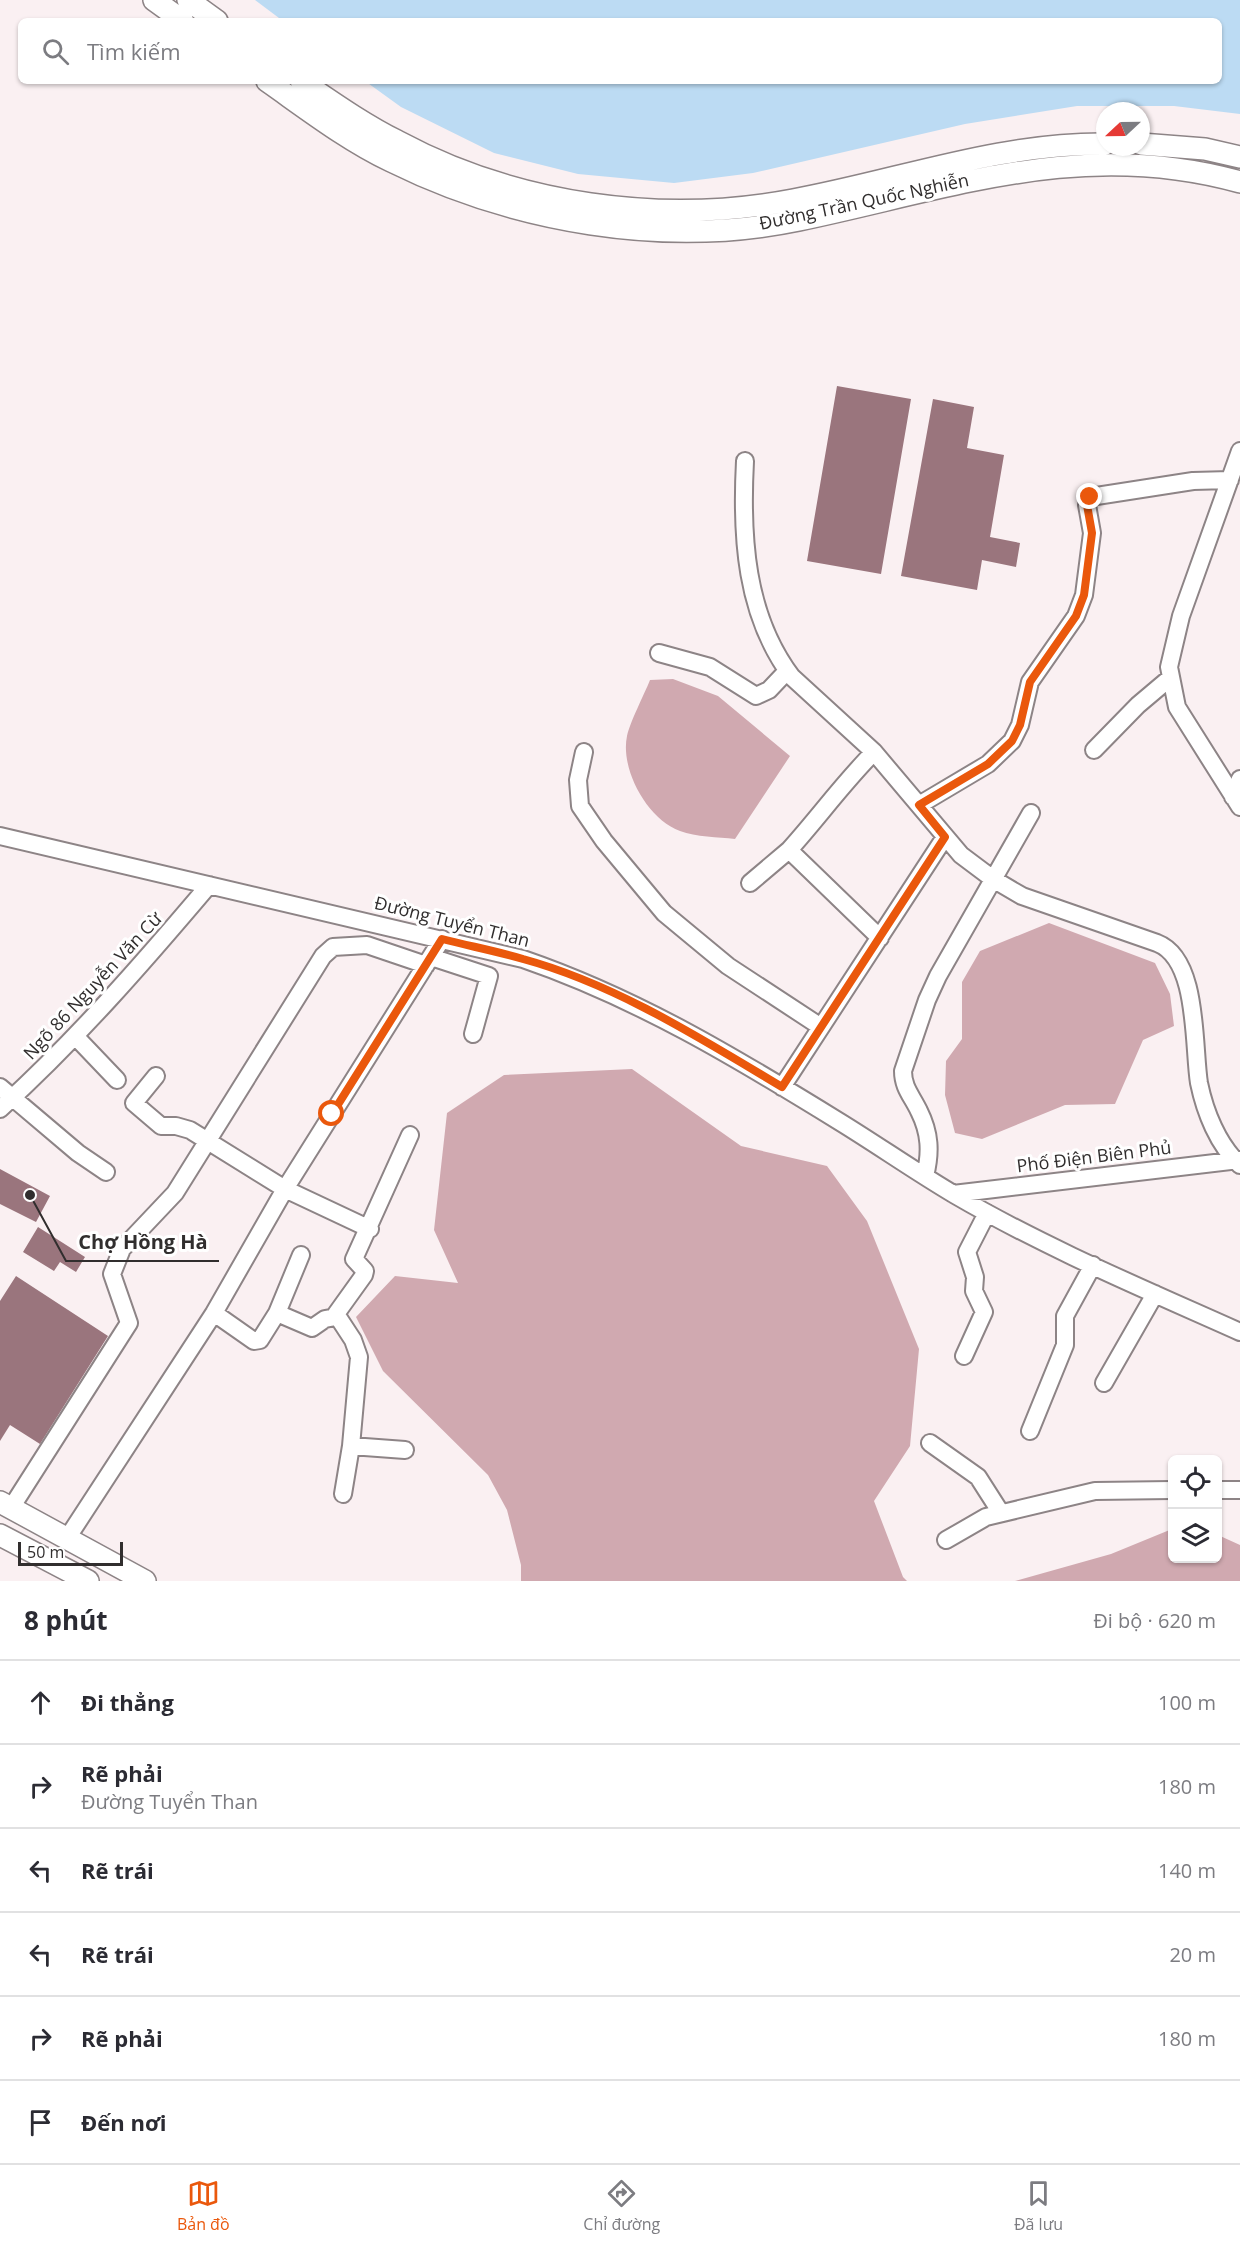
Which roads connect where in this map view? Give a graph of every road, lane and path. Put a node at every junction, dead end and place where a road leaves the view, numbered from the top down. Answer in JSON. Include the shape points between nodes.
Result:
{"nodes":[{"id":1,"x":154,"y":0,"type":"edge"},
{"id":2,"x":188,"y":0,"type":"edge"},
{"id":3,"x":179,"y":18,"type":"edge"},
{"id":4,"x":213,"y":18,"type":"edge"},
{"id":5,"x":271,"y":84,"type":"edge"},
{"id":6,"x":306,"y":84,"type":"edge"},
{"id":7,"x":1096,"y":145,"type":"edge"},
{"id":8,"x":1150,"y":145,"type":"edge"},
{"id":9,"x":1240,"y":157,"type":"edge"},
{"id":10,"x":1240,"y":182,"type":"edge"},
{"id":11,"x":1240,"y":451,"type":"edge"},
{"id":12,"x":746,"y":461,"type":"dead end"},
{"id":13,"x":1232,"y":488,"type":"edge"},
{"id":14,"x":659,"y":653,"type":"dead end"},
{"id":15,"x":787,"y":671,"type":"junction"},
{"id":16,"x":1170,"y":678,"type":"junction"},
{"id":17,"x":1094,"y":750,"type":"dead end"},
{"id":18,"x":584,"y":752,"type":"dead end"},
{"id":19,"x":874,"y":752,"type":"junction"},
{"id":20,"x":1240,"y":779,"type":"edge"},
{"id":21,"x":1237,"y":802,"type":"edge"},
{"id":22,"x":919,"y":805,"type":"junction"},
{"id":23,"x":1031,"y":813,"type":"dead end"},
{"id":24,"x":0,"y":836,"type":"edge"},
{"id":25,"x":945,"y":837,"type":"junction"},
{"id":26,"x":789,"y":850,"type":"junction"},
{"id":27,"x":993,"y":879,"type":"junction"},
{"id":28,"x":750,"y":883,"type":"dead end"},
{"id":29,"x":209,"y":885,"type":"junction"},
{"id":30,"x":351,"y":918,"type":"junction"},
{"id":31,"x":880,"y":938,"type":"junction"},
{"id":32,"x":442,"y":939,"type":"junction"},
{"id":33,"x":346,"y":945,"type":"junction"},
{"id":34,"x":428,"y":961,"type":"junction"},
{"id":35,"x":821,"y":1027,"type":"junction"},
{"id":36,"x":473,"y":1034,"type":"dead end"},
{"id":37,"x":75,"y":1036,"type":"junction"},
{"id":38,"x":156,"y":1076,"type":"dead end"},
{"id":39,"x":117,"y":1080,"type":"dead end"},
{"id":40,"x":782,"y":1087,"type":"junction"},
{"id":41,"x":4,"y":1098,"type":"edge"},
{"id":42,"x":410,"y":1136,"type":"dead end"},
{"id":43,"x":207,"y":1141,"type":"junction"},
{"id":44,"x":1238,"y":1162,"type":"edge"},
{"id":45,"x":106,"y":1172,"type":"dead end"},
{"id":46,"x":925,"y":1176,"type":"junction"},
{"id":47,"x":285,"y":1189,"type":"junction"},
{"id":48,"x":953,"y":1194,"type":"junction"},
{"id":49,"x":987,"y":1213,"type":"junction"},
{"id":50,"x":370,"y":1229,"type":"junction"},
{"id":51,"x":301,"y":1255,"type":"dead end"},
{"id":52,"x":1093,"y":1265,"type":"junction"},
{"id":53,"x":1155,"y":1294,"type":"junction"},
{"id":54,"x":214,"y":1313,"type":"junction"},
{"id":55,"x":278,"y":1313,"type":"junction"},
{"id":56,"x":336,"y":1317,"type":"junction"},
{"id":57,"x":1240,"y":1332,"type":"edge"},
{"id":58,"x":964,"y":1356,"type":"dead end"},
{"id":59,"x":1104,"y":1383,"type":"dead end"},
{"id":60,"x":1030,"y":1431,"type":"dead end"},
{"id":61,"x":930,"y":1443,"type":"dead end"},
{"id":62,"x":351,"y":1446,"type":"junction"},
{"id":63,"x":405,"y":1450,"type":"dead end"},
{"id":64,"x":1168,"y":1490,"type":"edge"},
{"id":65,"x":1222,"y":1490,"type":"edge"},
{"id":66,"x":1240,"y":1490,"type":"edge"},
{"id":67,"x":343,"y":1494,"type":"dead end"},
{"id":68,"x":6,"y":1505,"type":"edge"},
{"id":69,"x":1001,"y":1513,"type":"junction"},
{"id":70,"x":0,"y":1535,"type":"edge"},
{"id":71,"x":69,"y":1537,"type":"junction"},
{"id":72,"x":946,"y":1540,"type":"dead end"},
{"id":73,"x":88,"y":1581,"type":"edge"},
{"id":74,"x":145,"y":1581,"type":"edge"}],
"edges":[{"from":1,"to":3,"type":"main road"},
{"from":2,"to":4,"type":"main road"},
{"from":5,"to":10,"type":"main road","name":"Đường Trần Quốc Nghiễn","via":[[350,137],[435,181],[525,211],[609,225],[666,230],[752,226],[796,220],[991,175],[1097,163],[1152,165]]},
{"from":6,"to":7,"type":"main road","name":"Đường Trần Quốc Nghiễn","via":[[397,142],[484,179],[613,206],[708,210],[751,207],[988,155]]},
{"from":8,"to":9,"type":"main road","via":[[1205,149]]},
{"from":11,"to":13,"type":"street"},
{"from":12,"to":15,"type":"street","via":[[744,534],[750,579],[771,644]]},
{"from":13,"to":16,"type":"street","via":[[1181,616]]},
{"from":13,"to":22,"type":"street","via":[[1193,481],[1090,497],[1087,505],[1092,533],[1084,595],[1076,616],[1030,682],[1012,741],[988,764]]},
{"from":14,"to":15,"type":"street","via":[[710,668],[756,696],[769,690]]},
{"from":15,"to":19,"type":"street"},
{"from":16,"to":17,"type":"street"},
{"from":16,"to":21,"type":"street","via":[[1182,716]]},
{"from":18,"to":35,"type":"street","via":[[578,780],[580,806],[651,897],[719,960]]},
{"from":19,"to":22,"type":"street"},
{"from":19,"to":26,"type":"street"},
{"from":20,"to":21,"type":"street"},
{"from":22,"to":25,"type":"street"},
{"from":23,"to":27,"type":"street"},
{"from":24,"to":29,"type":"street","name":"Đường Tuyển Than"},
{"from":25,"to":27,"type":"street","via":[[961,855]]},
{"from":25,"to":31,"type":"street"},
{"from":26,"to":28,"type":"street"},
{"from":26,"to":31,"type":"street"},
{"from":27,"to":44,"type":"street","via":[[1022,896],[1157,943],[1174,954],[1192,1012],[1207,1111],[1218,1135]]},
{"from":27,"to":46,"type":"street","via":[[934,984],[903,1071],[903,1082],[919,1111],[930,1145]]},
{"from":29,"to":30,"type":"street","name":"Đường Tuyển Than"},
{"from":29,"to":37,"type":"street","name":"Ngõ 86 Nguyễn Văn Cừ","via":[[130,980]]},
{"from":30,"to":32,"type":"street","name":"Đường Tuyển Than"},
{"from":30,"to":33,"type":"street"},
{"from":31,"to":35,"type":"street"},
{"from":32,"to":34,"type":"street"},
{"from":32,"to":40,"type":"street","name":"Đường Tuyển Than","via":[[523,959],[605,990],[687,1030]]},
{"from":33,"to":34,"type":"street","via":[[366,945]]},
{"from":33,"to":43,"type":"street","via":[[333,947],[323,956]]},
{"from":34,"to":36,"type":"street","via":[[489,976]]},
{"from":34,"to":47,"type":"street"},
{"from":35,"to":40,"type":"street"},
{"from":37,"to":39,"type":"street"},
{"from":37,"to":41,"type":"street","name":"Ngõ 86 Nguyễn Văn Cừ"},
{"from":38,"to":43,"type":"street","via":[[134,1106],[161,1126],[190,1130]]},
{"from":40,"to":46,"type":"street","name":"Đường Tuyển Than"},
{"from":41,"to":45,"type":"street"},
{"from":42,"to":50,"type":"street"},
{"from":43,"to":47,"type":"street"},
{"from":43,"to":68,"type":"street","via":[[175,1193],[122,1249],[112,1274],[129,1323]]},
{"from":44,"to":48,"type":"street","name":"Phố Điện Biên Phủ"},
{"from":46,"to":48,"type":"street","name":"Đường Tuyển Than"},
{"from":47,"to":50,"type":"street"},
{"from":47,"to":54,"type":"street"},
{"from":48,"to":49,"type":"street","name":"Đường Tuyển Than"},
{"from":49,"to":52,"type":"street","name":"Đường Tuyển Than"},
{"from":49,"to":58,"type":"street","via":[[967,1252],[975,1277],[974,1291],[984,1312]]},
{"from":50,"to":56,"type":"street","via":[[354,1259],[364,1275]]},
{"from":51,"to":55,"type":"street"},
{"from":52,"to":53,"type":"street","name":"Đường Tuyển Than"},
{"from":52,"to":60,"type":"street","via":[[1065,1316],[1065,1345]]},
{"from":53,"to":57,"type":"street","name":"Đường Tuyển Than"},
{"from":53,"to":59,"type":"street"},
{"from":54,"to":55,"type":"street","via":[[257,1341]]},
{"from":54,"to":71,"type":"street"},
{"from":55,"to":56,"type":"street","via":[[312,1328]]},
{"from":56,"to":62,"type":"street","via":[[353,1340],[359,1357]]},
{"from":61,"to":69,"type":"street","via":[[978,1477]]},
{"from":62,"to":63,"type":"street"},
{"from":62,"to":67,"type":"street"},
{"from":64,"to":69,"type":"street","via":[[1095,1491]]},
{"from":65,"to":66,"type":"street"},
{"from":68,"to":71,"type":"main road"},
{"from":69,"to":72,"type":"street","via":[[969,1525]]},
{"from":70,"to":73,"type":"main road"},
{"from":71,"to":74,"type":"main road"}]}
